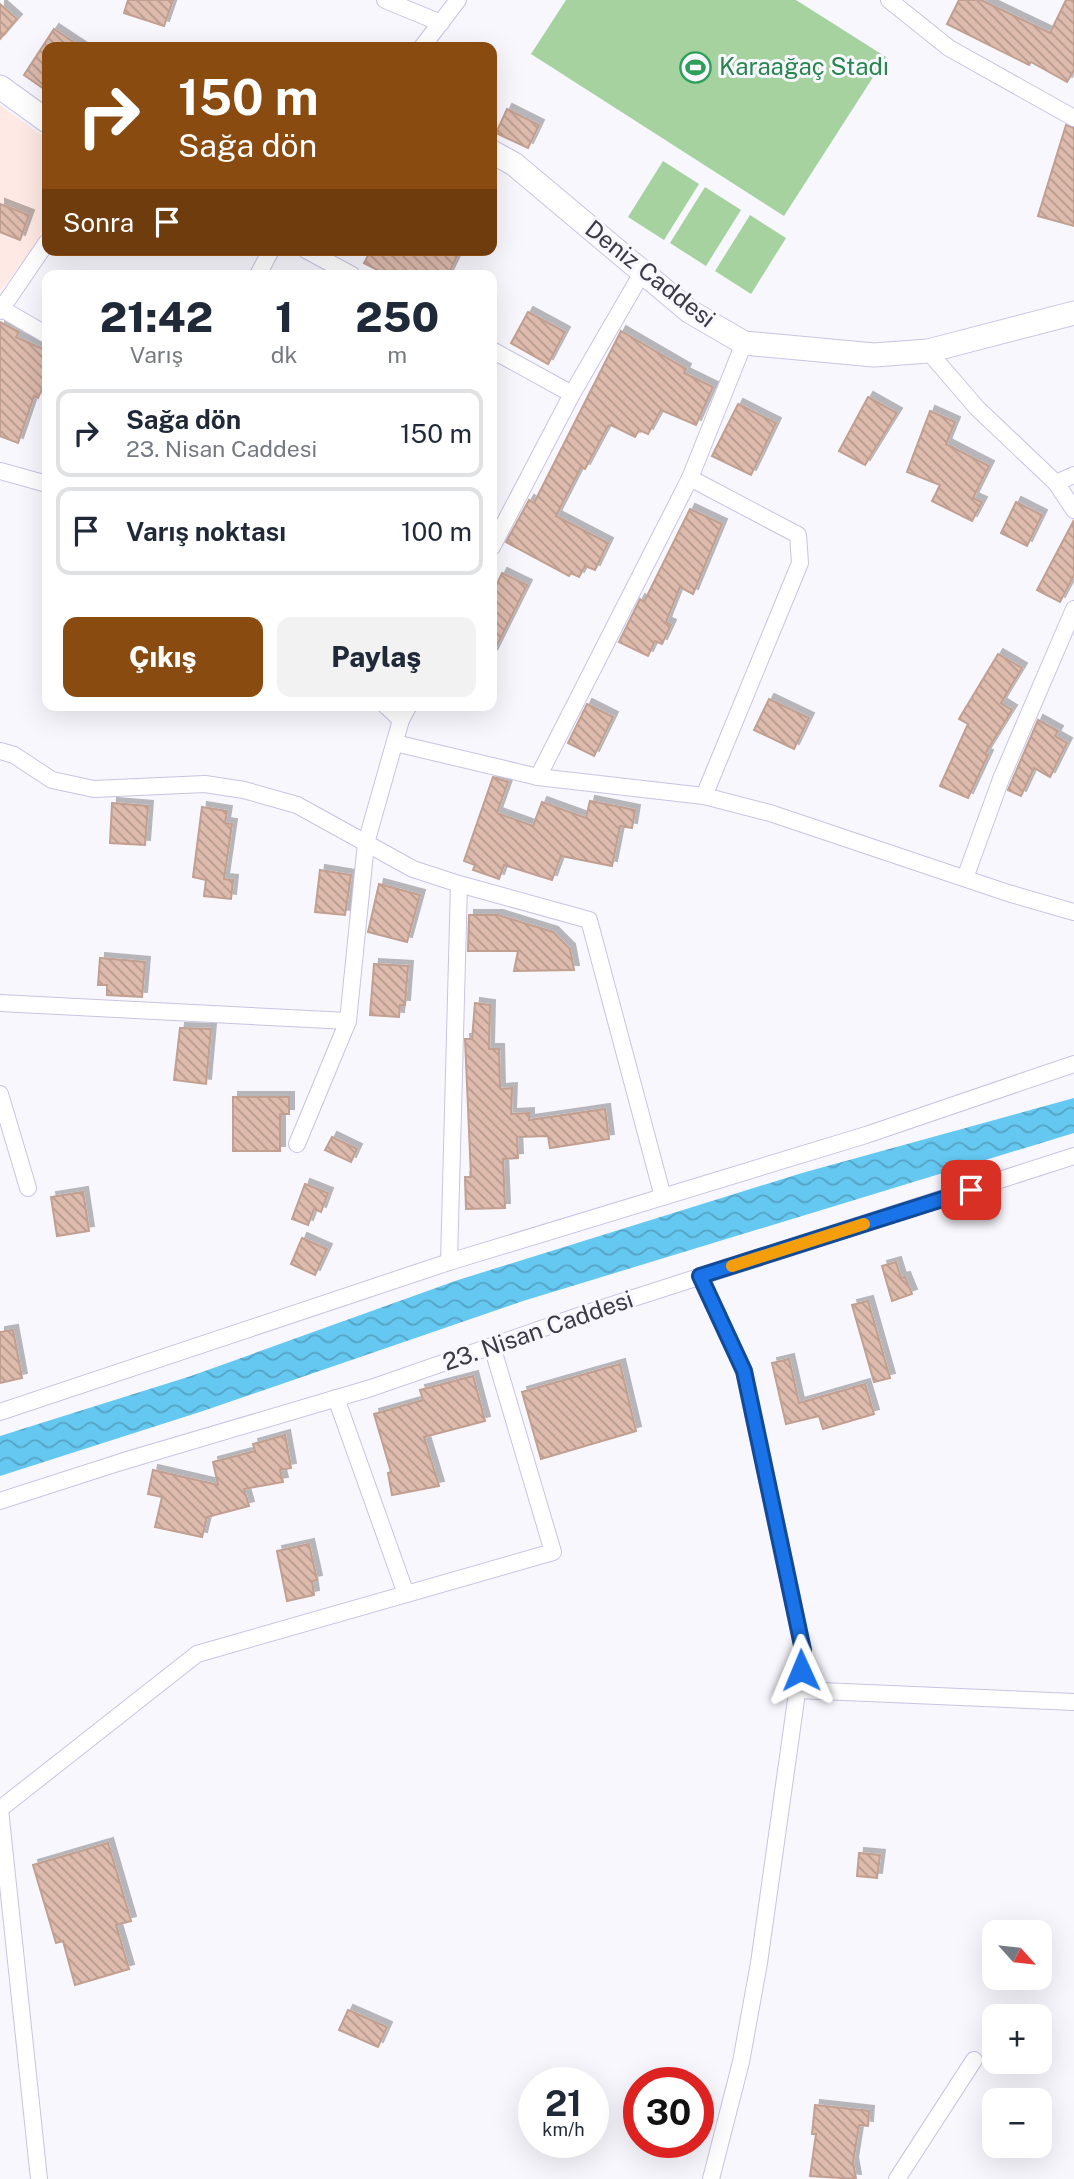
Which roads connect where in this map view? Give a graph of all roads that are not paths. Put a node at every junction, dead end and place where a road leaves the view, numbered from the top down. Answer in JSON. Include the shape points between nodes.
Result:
{"nodes":[{"id":1,"x":385,"y":0,"type":"edge"},
{"id":2,"x":458,"y":0,"type":"edge"},
{"id":3,"x":889,"y":0,"type":"edge"},
{"id":4,"x":441,"y":23,"type":"junction"},
{"id":5,"x":426,"y":42,"type":"edge"},
{"id":6,"x":0,"y":87,"type":"edge"},
{"id":7,"x":42,"y":117,"type":"edge"},
{"id":8,"x":1074,"y":118,"type":"edge"},
{"id":9,"x":497,"y":155,"type":"edge"},
{"id":10,"x":42,"y":249,"type":"edge"},
{"id":11,"x":317,"y":256,"type":"edge"},
{"id":12,"x":343,"y":270,"type":"edge"},
{"id":13,"x":642,"y":273,"type":"junction"},
{"id":14,"x":1,"y":310,"type":"edge"},
{"id":15,"x":1074,"y":313,"type":"edge"},
{"id":16,"x":42,"y":332,"type":"edge"},
{"id":17,"x":744,"y":342,"type":"junction"},
{"id":18,"x":928,"y":351,"type":"junction"},
{"id":19,"x":497,"y":353,"type":"edge"},
{"id":20,"x":572,"y":394,"type":"junction"},
{"id":21,"x":0,"y":471,"type":"edge"},
{"id":22,"x":1074,"y":475,"type":"edge"},
{"id":23,"x":690,"y":478,"type":"junction"},
{"id":24,"x":42,"y":483,"type":"edge"},
{"id":25,"x":1056,"y":483,"type":"junction"},
{"id":26,"x":1074,"y":510,"type":"edge"},
{"id":27,"x":497,"y":537,"type":"edge"},
{"id":28,"x":1074,"y":609,"type":"edge"},
{"id":29,"x":405,"y":712,"type":"edge"},
{"id":30,"x":395,"y":743,"type":"junction"},
{"id":31,"x":0,"y":751,"type":"edge"},
{"id":32,"x":538,"y":777,"type":"junction"},
{"id":33,"x":704,"y":796,"type":"junction"},
{"id":34,"x":366,"y":843,"type":"junction"},
{"id":35,"x":965,"y":878,"type":"junction"},
{"id":36,"x":459,"y":884,"type":"junction"},
{"id":37,"x":1074,"y":912,"type":"edge"},
{"id":38,"x":0,"y":1003,"type":"edge"},
{"id":39,"x":348,"y":1021,"type":"junction"},
{"id":40,"x":1074,"y":1064,"type":"edge"},
{"id":41,"x":0,"y":1094,"type":"edge"},
{"id":42,"x":297,"y":1144,"type":"dead end"},
{"id":43,"x":1074,"y":1156,"type":"edge"},
{"id":44,"x":28,"y":1188,"type":"dead end"},
{"id":45,"x":663,"y":1197,"type":"junction"},
{"id":46,"x":449,"y":1262,"type":"junction"},
{"id":47,"x":700,"y":1276,"type":"junction"},
{"id":48,"x":492,"y":1346,"type":"junction"},
{"id":49,"x":336,"y":1398,"type":"junction"},
{"id":50,"x":0,"y":1412,"type":"edge"},
{"id":51,"x":0,"y":1501,"type":"edge"},
{"id":52,"x":406,"y":1594,"type":"junction"},
{"id":53,"x":798,"y":1690,"type":"junction"},
{"id":54,"x":1074,"y":1702,"type":"edge"},
{"id":55,"x":974,"y":2060,"type":"dead end"},
{"id":56,"x":39,"y":2179,"type":"edge"},
{"id":57,"x":712,"y":2179,"type":"edge"},
{"id":58,"x":897,"y":2179,"type":"edge"}],
"edges":[{"from":1,"to":4,"type":"street"},
{"from":2,"to":4,"type":"street"},
{"from":3,"to":8,"type":"street","via":[[949,48]]},
{"from":4,"to":5,"type":"street"},
{"from":6,"to":7,"type":"street"},
{"from":9,"to":13,"type":"street","name":"Deniz Caddesi","via":[[514,164]]},
{"from":10,"to":14,"type":"street"},
{"from":11,"to":12,"type":"street"},
{"from":13,"to":17,"type":"street","name":"Deniz Caddesi","via":[[689,311]]},
{"from":13,"to":20,"type":"street"},
{"from":14,"to":16,"type":"street"},
{"from":15,"to":18,"type":"street","name":"Deniz Caddesi"},
{"from":17,"to":18,"type":"street","name":"Deniz Caddesi","via":[[874,355]]},
{"from":17,"to":23,"type":"street"},
{"from":18,"to":25,"type":"street","via":[[977,408]]},
{"from":19,"to":20,"type":"street"},
{"from":20,"to":27,"type":"street"},
{"from":21,"to":24,"type":"street"},
{"from":22,"to":25,"type":"street"},
{"from":23,"to":32,"type":"street"},
{"from":23,"to":33,"type":"street","via":[[798,535],[800,563]]},
{"from":25,"to":26,"type":"street"},
{"from":28,"to":35,"type":"street","via":[[1001,779]]},
{"from":29,"to":30,"type":"street"},
{"from":30,"to":32,"type":"street"},
{"from":30,"to":34,"type":"street"},
{"from":31,"to":34,"type":"street","via":[[52,780],[94,789],[205,784],[244,790],[297,805]]},
{"from":32,"to":33,"type":"street"},
{"from":33,"to":35,"type":"street","via":[[770,813]]},
{"from":34,"to":36,"type":"street","via":[[413,869]]},
{"from":34,"to":39,"type":"street"},
{"from":35,"to":37,"type":"street"},
{"from":36,"to":45,"type":"street","via":[[589,920]]},
{"from":36,"to":46,"type":"street"},
{"from":38,"to":39,"type":"street"},
{"from":39,"to":42,"type":"street"},
{"from":40,"to":45,"type":"street","via":[[866,1135]]},
{"from":41,"to":44,"type":"street"},
{"from":43,"to":47,"type":"street","name":"23. Nisan Caddesi"},
{"from":45,"to":46,"type":"street"},
{"from":46,"to":50,"type":"street"},
{"from":47,"to":48,"type":"street","name":"23. Nisan Caddesi"},
{"from":47,"to":53,"type":"street","via":[[744,1371],[803,1650]]},
{"from":48,"to":49,"type":"street","name":"23. Nisan Caddesi"},
{"from":48,"to":52,"type":"street","via":[[553,1552]]},
{"from":49,"to":51,"type":"street","name":"23. Nisan Caddesi"},
{"from":49,"to":52,"type":"street"},
{"from":52,"to":56,"type":"street","via":[[197,1654],[0,1809]]},
{"from":53,"to":54,"type":"street"},
{"from":53,"to":57,"type":"street","via":[[759,1963]]},
{"from":55,"to":58,"type":"street"}]}
